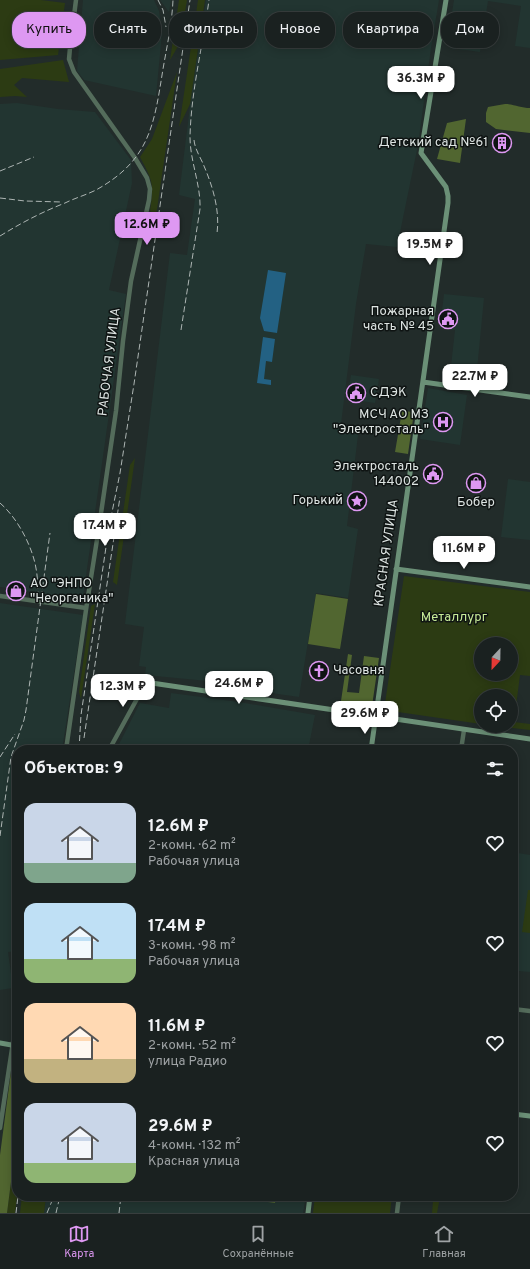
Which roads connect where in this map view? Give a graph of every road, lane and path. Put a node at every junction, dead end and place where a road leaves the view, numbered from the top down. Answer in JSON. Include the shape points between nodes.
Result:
{"nodes":[{"id":1,"x":76,"y":0,"type":"edge"},
{"id":2,"x":446,"y":0,"type":"edge"},
{"id":3,"x":423,"y":382,"type":"junction"},
{"id":4,"x":530,"y":397,"type":"edge"},
{"id":5,"x":396,"y":569,"type":"junction"},
{"id":6,"x":530,"y":587,"type":"edge"},
{"id":7,"x":0,"y":596,"type":"edge"},
{"id":8,"x":86,"y":608,"type":"junction"},
{"id":9,"x":144,"y":684,"type":"joint"},
{"id":10,"x":376,"y":717,"type":"junction"},
{"id":11,"x":464,"y":730,"type":"junction"},
{"id":12,"x":530,"y":739,"type":"edge"},
{"id":13,"x":67,"y":745,"type":"edge"},
{"id":14,"x":113,"y":745,"type":"edge"},
{"id":15,"x":372,"y":745,"type":"edge"},
{"id":16,"x":462,"y":745,"type":"edge"},
{"id":17,"x":518,"y":1010,"type":"edge"},
{"id":18,"x":530,"y":1011,"type":"edge"},
{"id":19,"x":0,"y":1043,"type":"edge"},
{"id":20,"x":12,"y":1045,"type":"edge"},
{"id":21,"x":12,"y":1057,"type":"edge"},
{"id":22,"x":518,"y":1115,"type":"edge"},
{"id":23,"x":530,"y":1116,"type":"edge"},
{"id":24,"x":0,"y":1128,"type":"edge"},
{"id":25,"x":309,"y":1201,"type":"edge"},
{"id":26,"x":398,"y":1201,"type":"edge"},
{"id":27,"x":308,"y":1213,"type":"edge"},
{"id":28,"x":397,"y":1213,"type":"edge"}],
"edges":[{"from":1,"to":8,"type":"street","name":"РАБОЧАЯ УЛИЦА","via":[[70,48],[74,72],[136,158],[150,189],[131,281],[101,520]]},
{"from":2,"to":3,"type":"main road","name":"КРАСНАЯ УЛИЦА","via":[[421,153],[446,187],[448,196]]},
{"from":3,"to":4,"type":"main road"},
{"from":3,"to":5,"type":"main road","name":"КРАСНАЯ УЛИЦА"},
{"from":5,"to":6,"type":"main road"},
{"from":5,"to":10,"type":"main road","name":"КРАСНАЯ УЛИЦА"},
{"from":7,"to":8,"type":"street"},
{"from":8,"to":13,"type":"street","name":"РАБОЧАЯ УЛИЦА"},
{"from":9,"to":10,"type":"main road"},
{"from":9,"to":14,"type":"street"},
{"from":10,"to":11,"type":"main road"},
{"from":10,"to":15,"type":"main road","name":"КРАСНАЯ УЛИЦА"},
{"from":11,"to":12,"type":"main road"},
{"from":11,"to":16,"type":"street"},
{"from":17,"to":18,"type":"street"},
{"from":19,"to":20,"type":"main road"},
{"from":21,"to":24,"type":"street"},
{"from":22,"to":23,"type":"main road"},
{"from":25,"to":27,"type":"main road"},
{"from":26,"to":28,"type":"street"}]}
